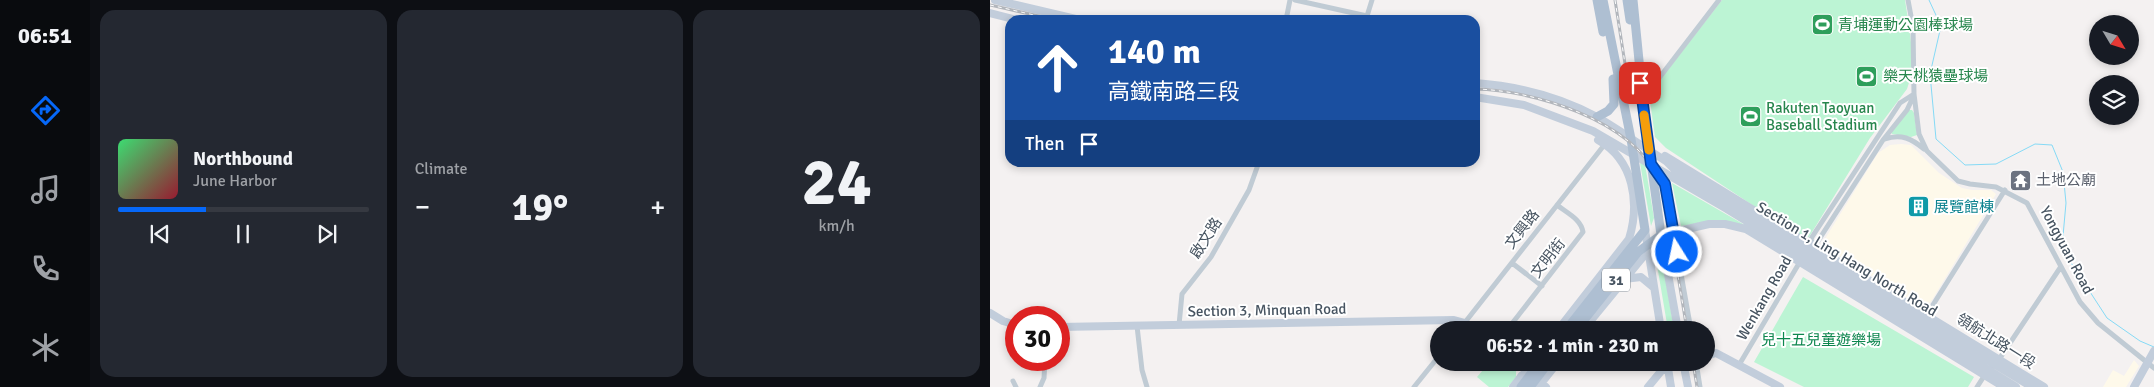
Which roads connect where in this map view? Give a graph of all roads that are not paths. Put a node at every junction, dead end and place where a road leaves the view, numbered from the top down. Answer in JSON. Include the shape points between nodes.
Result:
{"nodes":[{"id":1,"x":995,"y":0,"type":"edge"},
{"id":2,"x":1290,"y":0,"type":"edge"},
{"id":3,"x":1295,"y":0,"type":"edge"},
{"id":4,"x":1372,"y":0,"type":"edge"},
{"id":5,"x":1597,"y":0,"type":"edge"},
{"id":6,"x":1603,"y":0,"type":"edge"},
{"id":7,"x":1627,"y":0,"type":"edge"},
{"id":8,"x":1633,"y":0,"type":"edge"},
{"id":9,"x":1719,"y":0,"type":"edge"},
{"id":10,"x":1908,"y":0,"type":"edge"},
{"id":11,"x":990,"y":14,"type":"edge"},
{"id":12,"x":1059,"y":15,"type":"edge"},
{"id":13,"x":1287,"y":15,"type":"edge"},
{"id":14,"x":1362,"y":15,"type":"edge"},
{"id":15,"x":1367,"y":15,"type":"edge"},
{"id":16,"x":1005,"y":17,"type":"edge"},
{"id":17,"x":1612,"y":68,"type":"junction"},
{"id":18,"x":1641,"y":68,"type":"junction"},
{"id":19,"x":1660,"y":75,"type":"junction"},
{"id":20,"x":1613,"y":79,"type":"junction"},
{"id":21,"x":1480,"y":84,"type":"edge"},
{"id":22,"x":1914,"y":94,"type":"junction"},
{"id":23,"x":1480,"y":98,"type":"edge"},
{"id":24,"x":1643,"y":99,"type":"junction"},
{"id":25,"x":1624,"y":104,"type":"junction"},
{"id":26,"x":1597,"y":117,"type":"junction"},
{"id":27,"x":1588,"y":134,"type":"dead end"},
{"id":28,"x":1631,"y":139,"type":"junction"},
{"id":29,"x":1874,"y":140,"type":"junction"},
{"id":30,"x":1883,"y":140,"type":"junction"},
{"id":31,"x":1605,"y":144,"type":"junction"},
{"id":32,"x":1649,"y":151,"type":"junction"},
{"id":33,"x":1927,"y":151,"type":"junction"},
{"id":34,"x":1632,"y":154,"type":"junction"},
{"id":35,"x":1651,"y":164,"type":"junction"},
{"id":36,"x":1257,"y":167,"type":"edge"},
{"id":37,"x":2005,"y":190,"type":"junction"},
{"id":38,"x":1557,"y":205,"type":"junction"},
{"id":39,"x":1746,"y":229,"type":"junction"},
{"id":40,"x":1759,"y":229,"type":"junction"},
{"id":41,"x":1644,"y":230,"type":"junction"},
{"id":42,"x":1673,"y":230,"type":"junction"},
{"id":43,"x":1661,"y":235,"type":"junction"},
{"id":44,"x":1648,"y":248,"type":"junction"},
{"id":45,"x":1629,"y":249,"type":"junction"},
{"id":46,"x":1777,"y":249,"type":"junction"},
{"id":47,"x":1805,"y":253,"type":"junction"},
{"id":48,"x":1512,"y":263,"type":"junction"},
{"id":49,"x":1608,"y":266,"type":"junction"},
{"id":50,"x":2060,"y":268,"type":"junction"},
{"id":51,"x":1624,"y":278,"type":"junction"},
{"id":52,"x":1542,"y":286,"type":"junction"},
{"id":53,"x":1655,"y":290,"type":"junction"},
{"id":54,"x":990,"y":313,"type":"edge"},
{"id":55,"x":1458,"y":321,"type":"edge"},
{"id":56,"x":1467,"y":321,"type":"edge"},
{"id":57,"x":1514,"y":321,"type":"edge"},
{"id":58,"x":1565,"y":321,"type":"edge"},
{"id":59,"x":1573,"y":321,"type":"edge"},
{"id":60,"x":1583,"y":321,"type":"edge"},
{"id":61,"x":1591,"y":321,"type":"edge"},
{"id":62,"x":1660,"y":321,"type":"edge"},
{"id":63,"x":1676,"y":321,"type":"edge"},
{"id":64,"x":1689,"y":321,"type":"edge"},
{"id":65,"x":1005,"y":322,"type":"edge"},
{"id":66,"x":1921,"y":324,"type":"junction"},
{"id":67,"x":1179,"y":325,"type":"junction"},
{"id":68,"x":1137,"y":326,"type":"junction"},
{"id":69,"x":1070,"y":327,"type":"edge"},
{"id":70,"x":1715,"y":353,"type":"edge"},
{"id":71,"x":2152,"y":360,"type":"edge"},
{"id":72,"x":1998,"y":362,"type":"junction"},
{"id":73,"x":1740,"y":365,"type":"junction"},
{"id":74,"x":1430,"y":367,"type":"edge"},
{"id":75,"x":1044,"y":371,"type":"edge"},
{"id":76,"x":1526,"y":371,"type":"edge"},
{"id":77,"x":1547,"y":371,"type":"edge"},
{"id":78,"x":1662,"y":371,"type":"edge"},
{"id":79,"x":1670,"y":371,"type":"edge"},
{"id":80,"x":1685,"y":371,"type":"edge"},
{"id":81,"x":1697,"y":371,"type":"edge"},
{"id":82,"x":1986,"y":373,"type":"junction"},
{"id":83,"x":1536,"y":380,"type":"edge"},
{"id":84,"x":1992,"y":380,"type":"edge"},
{"id":85,"x":1013,"y":381,"type":"dead end"},
{"id":86,"x":1016,"y":387,"type":"edge"},
{"id":87,"x":1040,"y":387,"type":"edge"},
{"id":88,"x":1147,"y":387,"type":"edge"},
{"id":89,"x":1414,"y":387,"type":"edge"},
{"id":90,"x":1513,"y":387,"type":"edge"},
{"id":91,"x":1521,"y":387,"type":"edge"},
{"id":92,"x":1530,"y":387,"type":"edge"},
{"id":93,"x":1648,"y":387,"type":"edge"},
{"id":94,"x":1671,"y":387,"type":"edge"},
{"id":95,"x":1688,"y":387,"type":"edge"},
{"id":96,"x":1700,"y":387,"type":"edge"},
{"id":97,"x":1780,"y":387,"type":"edge"},
{"id":98,"x":1977,"y":387,"type":"edge"},
{"id":99,"x":2004,"y":387,"type":"edge"},
{"id":100,"x":2016,"y":387,"type":"edge"},
{"id":101,"x":2032,"y":387,"type":"edge"},
{"id":102,"x":2044,"y":387,"type":"edge"},
{"id":103,"x":2134,"y":387,"type":"edge"}],
"edges":[{"from":1,"to":12,"type":"street"},
{"from":2,"to":13,"type":"street"},
{"from":3,"to":14,"type":"street"},
{"from":4,"to":15,"type":"street"},
{"from":5,"to":17,"type":"main road"},
{"from":6,"to":25,"type":"main road"},
{"from":7,"to":24,"type":"main road"},
{"from":8,"to":18,"type":"main road"},
{"from":9,"to":19,"type":"street"},
{"from":10,"to":22,"type":"street","name":"Yongyuan Road","via":[[1913,26]]},
{"from":11,"to":16,"type":"street"},
{"from":17,"to":20,"type":"main road"},
{"from":17,"to":25,"type":"main road"},
{"from":18,"to":19,"type":"street","via":[[1650,77]]},
{"from":18,"to":24,"type":"main road"},
{"from":19,"to":24,"type":"street"},
{"from":20,"to":26,"type":"main road","via":[[1614,104]]},
{"from":20,"to":28,"type":"main road"},
{"from":21,"to":26,"type":"street","via":[[1534,92]]},
{"from":22,"to":29,"type":"street","name":"Wenkang Road","via":[[1900,103]]},
{"from":22,"to":30,"type":"street","name":"Wenkang Road","via":[[1907,110]]},
{"from":22,"to":33,"type":"street","name":"Yongyuan Road","via":[[1919,134]]},
{"from":23,"to":34,"type":"street","name":"Section 1, Ling Hang North Road","via":[[1524,104],[1546,112],[1593,131]]},
{"from":24,"to":32,"type":"main road"},
{"from":25,"to":28,"type":"main road"},
{"from":26,"to":28,"type":"street"},
{"from":27,"to":31,"type":"street"},
{"from":28,"to":32,"type":"street"},
{"from":28,"to":34,"type":"main road"},
{"from":29,"to":30,"type":"street"},
{"from":29,"to":47,"type":"street","name":"Wenkang Road"},
{"from":30,"to":33,"type":"street","via":[[1892,136],[1907,138]]},
{"from":30,"to":47,"type":"street","name":"Wenkang Road","via":[[1818,241]]},
{"from":31,"to":38,"type":"street","name":"文興路"},
{"from":31,"to":49,"type":"street","via":[[1621,159],[1629,173],[1635,212],[1629,239]]},
{"from":32,"to":35,"type":"main road"},
{"from":32,"to":47,"type":"street","via":[[1664,155]]},
{"from":33,"to":37,"type":"street","name":"Yongyuan Road","via":[[1958,180]]},
{"from":34,"to":35,"type":"street","name":"Section 1, Ling Hang North Road"},
{"from":34,"to":41,"type":"main road"},
{"from":35,"to":40,"type":"street","name":"Section 1, Ling Hang North Road"},
{"from":35,"to":42,"type":"street","via":[[1665,184]]},
{"from":35,"to":43,"type":"main road"},
{"from":36,"to":67,"type":"street","name":"啟文路","via":[[1249,190],[1211,257],[1182,294]]},
{"from":37,"to":50,"type":"street","name":"Yongyuan Road","via":[[2027,203]]},
{"from":37,"to":66,"type":"street"},
{"from":38,"to":48,"type":"street","name":"文興路"},
{"from":38,"to":52,"type":"street","name":"文明街","via":[[1576,219],[1583,232]]},
{"from":39,"to":40,"type":"street"},
{"from":39,"to":42,"type":"street","via":[[1709,224]]},
{"from":39,"to":46,"type":"street"},
{"from":40,"to":46,"type":"street"},
{"from":40,"to":47,"type":"street","name":"Section 1, Ling Hang North Road"},
{"from":41,"to":44,"type":"street"},
{"from":41,"to":45,"type":"main road","number":"31"},
{"from":42,"to":43,"type":"street"},
{"from":42,"to":64,"type":"street"},
{"from":43,"to":44,"type":"main road","number":"31"},
{"from":43,"to":63,"type":"street"},
{"from":44,"to":51,"type":"street","number":"31"},
{"from":44,"to":53,"type":"street"},
{"from":44,"to":60,"type":"main road","number":"31","via":[[1638,252]]},
{"from":45,"to":49,"type":"street","number":"31"},
{"from":45,"to":59,"type":"main road","number":"31"},
{"from":46,"to":47,"type":"street"},
{"from":47,"to":66,"type":"street","name":"Section 1, Ling Hang North Road"},
{"from":47,"to":66,"type":"street"},
{"from":47,"to":73,"type":"street","name":"Wenkang Road"},
{"from":48,"to":52,"type":"street"},
{"from":48,"to":56,"type":"street","name":"文興路"},
{"from":49,"to":58,"type":"street","number":"31"},
{"from":50,"to":71,"type":"street","name":"Yongyuan Road","via":[[2080,302],[2098,323]]},
{"from":50,"to":72,"type":"street"},
{"from":51,"to":53,"type":"street","via":[[1641,277]]},
{"from":51,"to":61,"type":"street","number":"31"},
{"from":52,"to":57,"type":"street","name":"文明街"},
{"from":53,"to":62,"type":"street"},
{"from":54,"to":65,"type":"street"},
{"from":55,"to":67,"type":"street","name":"Section 3, Minquan Road"},
{"from":66,"to":72,"type":"street","name":"Section 1, Ling Hang North Road"},
{"from":66,"to":82,"type":"street"},
{"from":67,"to":68,"type":"street","name":"Section 3, Minquan Road"},
{"from":68,"to":69,"type":"street","name":"Section 3, Minquan Road"},
{"from":68,"to":88,"type":"street"},
{"from":70,"to":73,"type":"street"},
{"from":71,"to":103,"type":"street"},
{"from":72,"to":82,"type":"street"},
{"from":72,"to":84,"type":"street"},
{"from":72,"to":101,"type":"street","name":"Section 1, Ling Hang North Road"},
{"from":72,"to":102,"type":"street","name":"領航北路一段"},
{"from":73,"to":97,"type":"street"},
{"from":74,"to":89,"type":"street"},
{"from":75,"to":87,"type":"street"},
{"from":76,"to":83,"type":"street"},
{"from":77,"to":83,"type":"street"},
{"from":78,"to":93,"type":"street"},
{"from":79,"to":94,"type":"street"},
{"from":80,"to":95,"type":"street"},
{"from":81,"to":96,"type":"street"},
{"from":82,"to":84,"type":"street"},
{"from":82,"to":98,"type":"street"},
{"from":83,"to":90,"type":"street"},
{"from":83,"to":91,"type":"main road"},
{"from":83,"to":92,"type":"main road"},
{"from":84,"to":99,"type":"street"},
{"from":84,"to":100,"type":"street"},
{"from":85,"to":86,"type":"street"}]}
